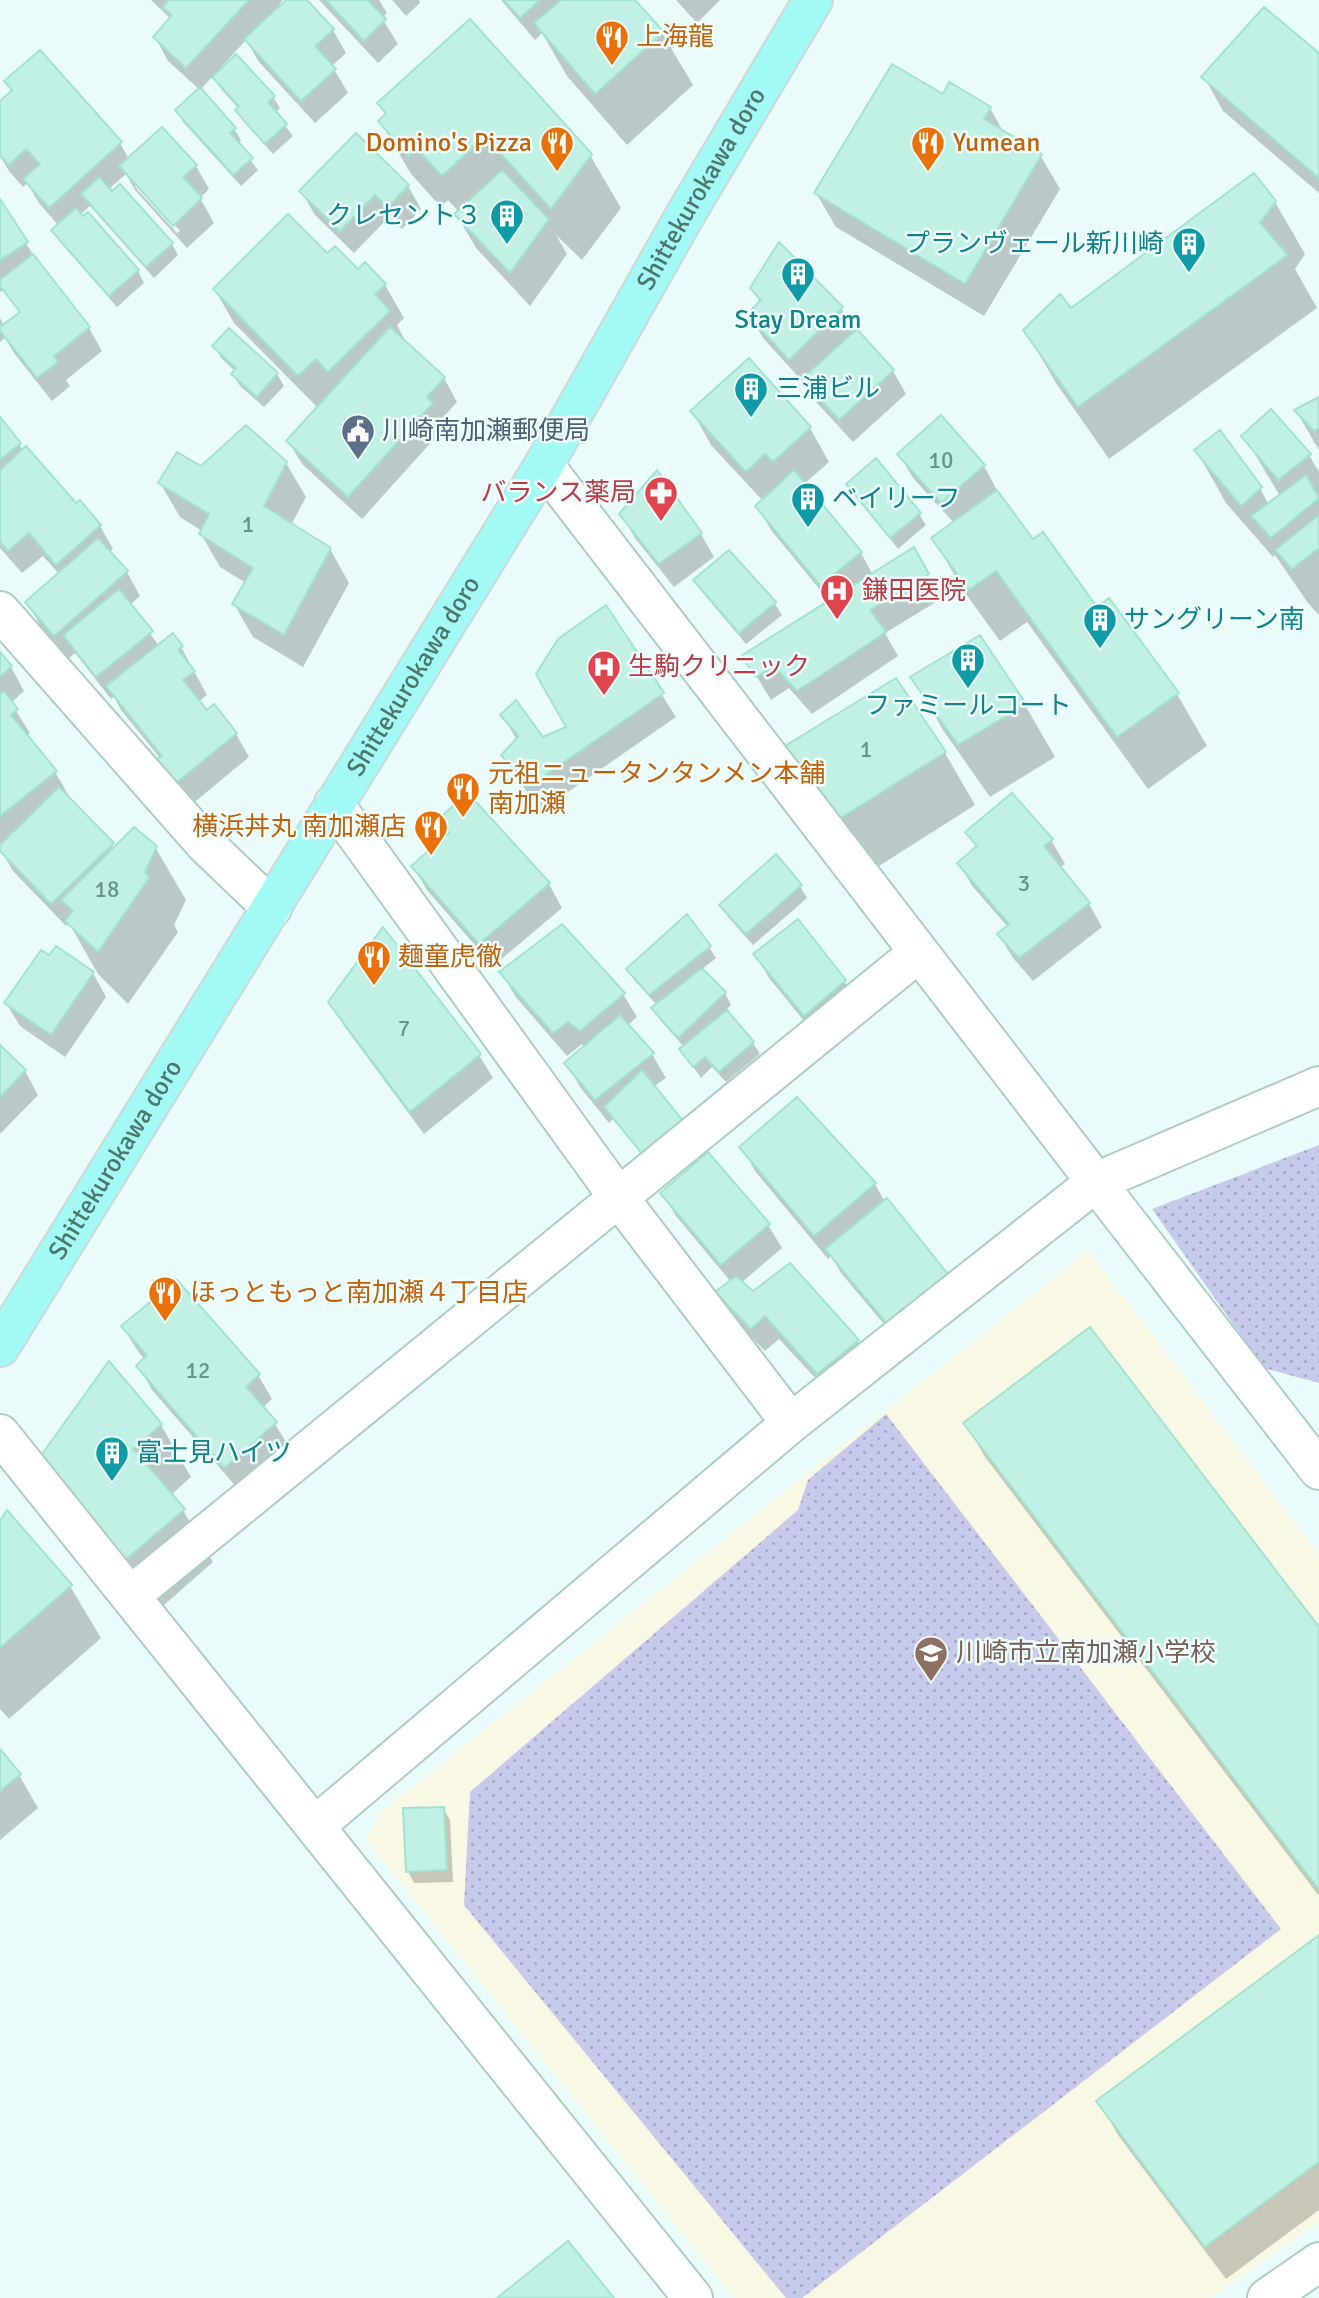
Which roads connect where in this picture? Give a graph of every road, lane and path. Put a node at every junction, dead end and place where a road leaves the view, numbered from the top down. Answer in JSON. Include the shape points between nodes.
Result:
{"nodes":[{"id":1,"x":813,"y":0,"type":"edge"},
{"id":2,"x":544,"y":465,"type":"junction"},
{"id":3,"x":0,"y":611,"type":"edge"},
{"id":4,"x":334,"y":804,"type":"junction"},
{"id":5,"x":272,"y":908,"type":"junction"},
{"id":6,"x":918,"y":953,"type":"junction"},
{"id":7,"x":1319,"y":1086,"type":"edge"},
{"id":8,"x":1096,"y":1182,"type":"junction"},
{"id":9,"x":619,"y":1198,"type":"junction"},
{"id":10,"x":0,"y":1347,"type":"edge"},
{"id":11,"x":791,"y":1423,"type":"junction"},
{"id":12,"x":0,"y":1434,"type":"edge"},
{"id":13,"x":1319,"y":1470,"type":"edge"},
{"id":14,"x":130,"y":1596,"type":"junction"},
{"id":15,"x":315,"y":1826,"type":"junction"},
{"id":16,"x":1319,"y":2262,"type":"edge"},
{"id":17,"x":693,"y":2298,"type":"edge"},
{"id":18,"x":1267,"y":2298,"type":"edge"}],
"edges":[{"from":1,"to":2,"type":"main road","name":"Shittekurokawa doro","via":[[684,216]]},
{"from":2,"to":4,"type":"main road","name":"Shittekurokawa doro"},
{"from":2,"to":6,"type":"street"},
{"from":3,"to":5,"type":"street","via":[[205,844]]},
{"from":4,"to":5,"type":"main road","name":"Shittekurokawa doro"},
{"from":4,"to":9,"type":"street"},
{"from":5,"to":10,"type":"main road","name":"Shittekurokawa doro"},
{"from":6,"to":8,"type":"street"},
{"from":6,"to":9,"type":"street"},
{"from":7,"to":8,"type":"street"},
{"from":8,"to":11,"type":"street"},
{"from":8,"to":13,"type":"street"},
{"from":9,"to":11,"type":"street"},
{"from":9,"to":14,"type":"street"},
{"from":11,"to":15,"type":"street"},
{"from":12,"to":14,"type":"street"},
{"from":14,"to":15,"type":"street"},
{"from":15,"to":17,"type":"street"},
{"from":16,"to":18,"type":"street"}]}
